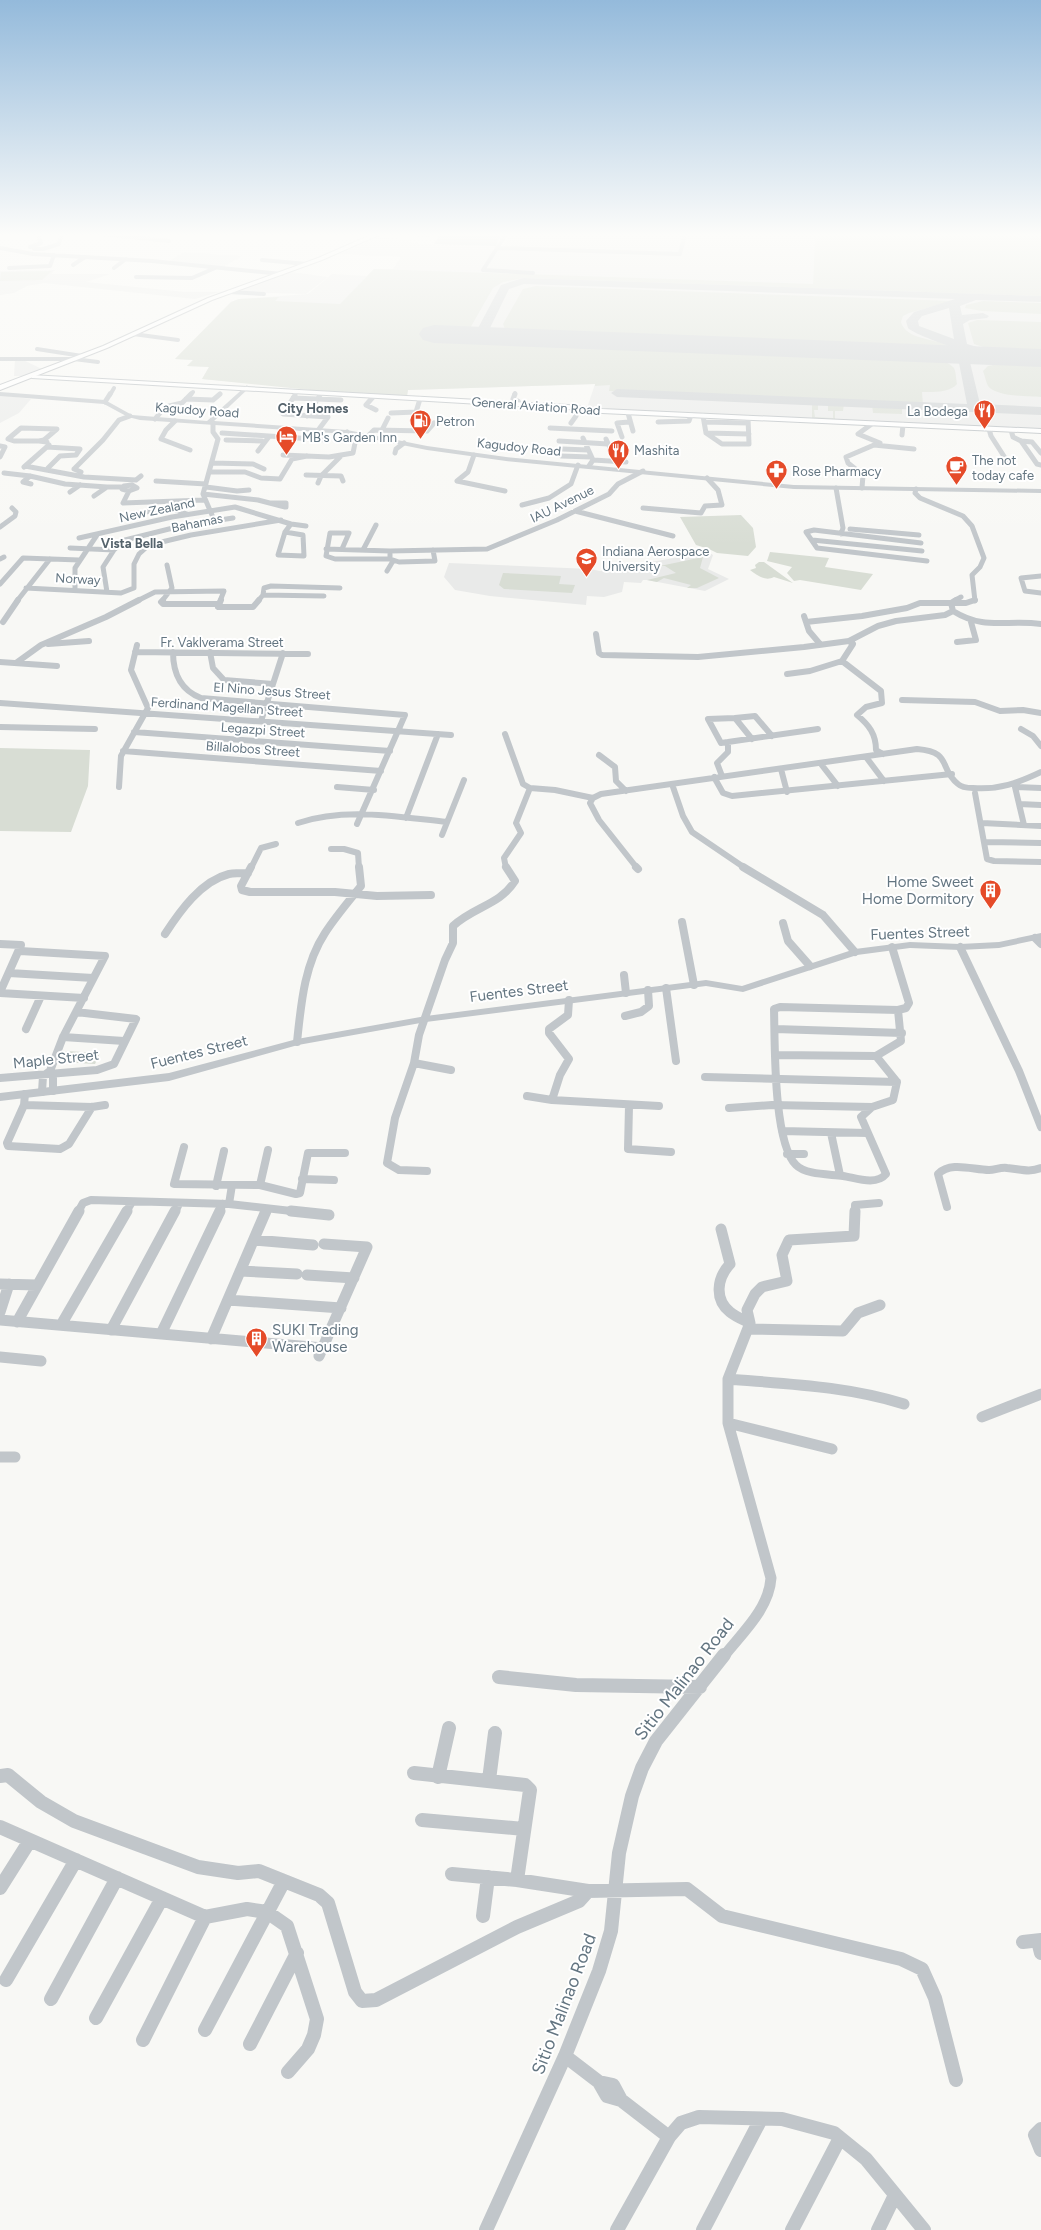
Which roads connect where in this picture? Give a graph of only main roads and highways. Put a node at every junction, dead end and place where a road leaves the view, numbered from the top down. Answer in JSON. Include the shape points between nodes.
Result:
{"nodes":[{"id":1,"x":124,"y":338,"type":"edge"},
{"id":2,"x":32,"y":376,"type":"junction"},
{"id":3,"x":0,"y":388,"type":"edge"},
{"id":4,"x":1041,"y":431,"type":"edge"}],
"edges":[{"from":1,"to":2,"type":"main road"},
{"from":2,"to":3,"type":"main road"},
{"from":2,"to":4,"type":"main road","name":"General Aviation Road","via":[[691,415],[749,428],[873,424]]}]}
